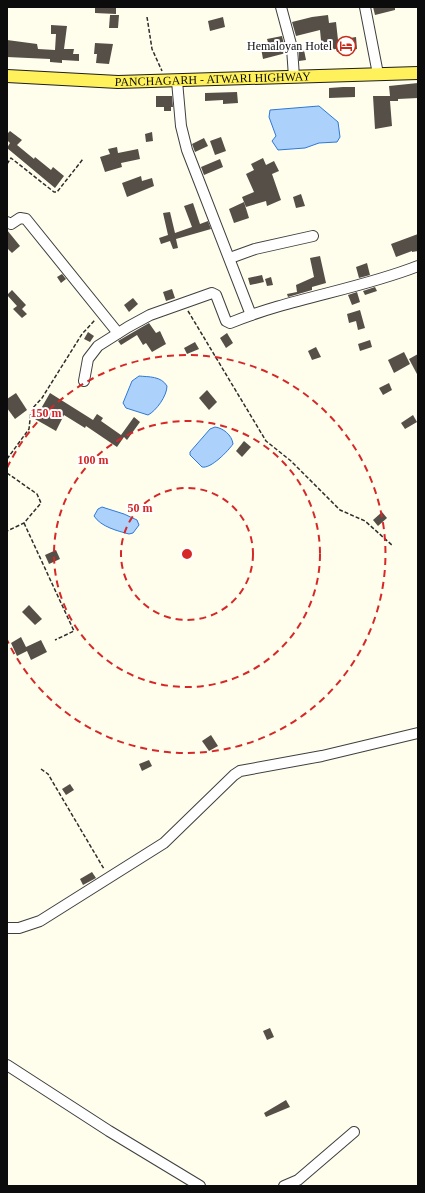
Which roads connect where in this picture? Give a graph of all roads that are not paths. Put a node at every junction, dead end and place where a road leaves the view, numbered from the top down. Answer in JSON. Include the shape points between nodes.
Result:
{"nodes":[{"id":1,"x":281,"y":7,"type":"edge"},
{"id":2,"x":365,"y":7,"type":"edge"},
{"id":3,"x":418,"y":73,"type":"edge"},
{"id":4,"x":378,"y":74,"type":"junction"},
{"id":5,"x":7,"y":76,"type":"edge"},
{"id":6,"x":294,"y":77,"type":"junction"},
{"id":7,"x":177,"y":81,"type":"junction"},
{"id":8,"x":7,"y":222,"type":"edge"},
{"id":9,"x":313,"y":236,"type":"dead end"},
{"id":10,"x":230,"y":258,"type":"junction"},
{"id":11,"x":418,"y":266,"type":"edge"},
{"id":12,"x":251,"y":314,"type":"junction"},
{"id":13,"x":118,"y":333,"type":"junction"},
{"id":14,"x":84,"y":381,"type":"dead end"},
{"id":15,"x":418,"y":733,"type":"edge"},
{"id":16,"x":7,"y":928,"type":"edge"},
{"id":17,"x":7,"y":1065,"type":"edge"},
{"id":18,"x":354,"y":1132,"type":"dead end"},
{"id":19,"x":200,"y":1186,"type":"edge"},
{"id":20,"x":284,"y":1186,"type":"edge"}],
"edges":[{"from":1,"to":6,"type":"street","via":[[292,48]]},
{"from":2,"to":4,"type":"street"},
{"from":3,"to":4,"type":"main road","name":"PANCHAGARH - ATWARI HIGHWAY"},
{"from":4,"to":6,"type":"main road","name":"PANCHAGARH - ATWARI HIGHWAY"},
{"from":5,"to":7,"type":"main road","name":"PANCHAGARH - ATWARI HIGHWAY","via":[[87,81]]},
{"from":6,"to":7,"type":"main road","name":"PANCHAGARH - ATWARI HIGHWAY"},
{"from":7,"to":10,"type":"street","via":[[183,138]]},
{"from":8,"to":13,"type":"street","via":[[11,224],[20,218],[26,219]]},
{"from":9,"to":10,"type":"street","via":[[255,249]]},
{"from":10,"to":12,"type":"street"},
{"from":11,"to":12,"type":"street","via":[[360,285]]},
{"from":12,"to":13,"type":"street","via":[[230,323],[226,321],[216,295],[212,293],[150,315]]},
{"from":13,"to":14,"type":"street","via":[[92,353],[88,359]]},
{"from":15,"to":16,"type":"street","via":[[322,756],[240,771],[164,843],[40,921],[19,928]]},
{"from":17,"to":19,"type":"street"},
{"from":18,"to":20,"type":"street","via":[[298,1180]]}]}
